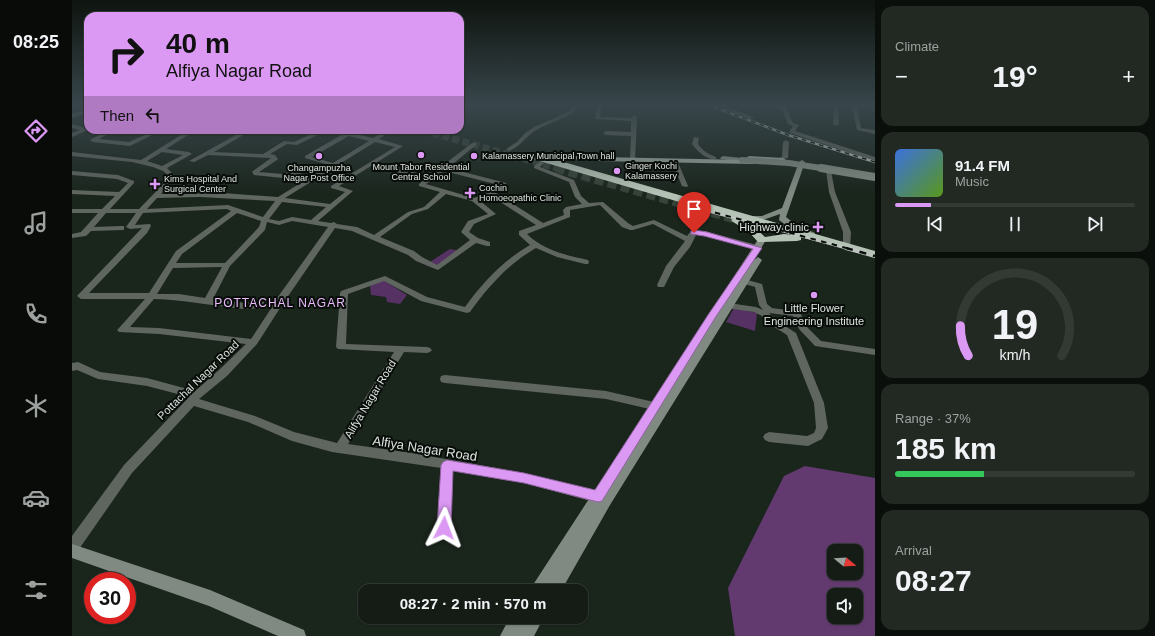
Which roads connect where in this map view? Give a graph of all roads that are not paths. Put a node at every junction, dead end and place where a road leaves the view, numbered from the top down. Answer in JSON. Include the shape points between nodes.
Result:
{"nodes":[{"id":1,"x":633,"y":134,"type":"edge"},
{"id":2,"x":103,"y":135,"type":"edge"},
{"id":3,"x":149,"y":135,"type":"edge"},
{"id":4,"x":185,"y":135,"type":"edge"},
{"id":5,"x":240,"y":135,"type":"edge"},
{"id":6,"x":315,"y":135,"type":"edge"},
{"id":7,"x":347,"y":135,"type":"edge"},
{"id":8,"x":356,"y":135,"type":"edge"},
{"id":9,"x":383,"y":135,"type":"edge"},
{"id":10,"x":526,"y":135,"type":"edge"},
{"id":11,"x":801,"y":135,"type":"edge"},
{"id":12,"x":696,"y":138,"type":"dead end"},
{"id":13,"x":375,"y":140,"type":"junction"},
{"id":14,"x":786,"y":142,"type":"dead end"},
{"id":15,"x":474,"y":144,"type":"dead end"},
{"id":16,"x":509,"y":149,"type":"dead end"},
{"id":17,"x":160,"y":150,"type":"junction"},
{"id":18,"x":207,"y":153,"type":"junction"},
{"id":19,"x":72,"y":154,"type":"edge"},
{"id":20,"x":265,"y":155,"type":"junction"},
{"id":21,"x":529,"y":155,"type":"joint"},
{"id":22,"x":558,"y":157,"type":"junction"},
{"id":23,"x":875,"y":158,"type":"edge"},
{"id":24,"x":714,"y":159,"type":"junction"},
{"id":25,"x":634,"y":160,"type":"junction"},
{"id":26,"x":674,"y":160,"type":"junction"},
{"id":27,"x":725,"y":160,"type":"junction"},
{"id":28,"x":777,"y":160,"type":"junction"},
{"id":29,"x":192,"y":162,"type":"dead end"},
{"id":30,"x":543,"y":162,"type":"junction"},
{"id":31,"x":140,"y":163,"type":"junction"},
{"id":32,"x":370,"y":164,"type":"junction"},
{"id":33,"x":334,"y":165,"type":"junction"},
{"id":34,"x":801,"y":165,"type":"junction"},
{"id":35,"x":163,"y":168,"type":"junction"},
{"id":36,"x":443,"y":169,"type":"junction"},
{"id":37,"x":828,"y":171,"type":"junction"},
{"id":38,"x":72,"y":173,"type":"edge"},
{"id":39,"x":875,"y":177,"type":"edge"},
{"id":40,"x":430,"y":178,"type":"junction"},
{"id":41,"x":312,"y":179,"type":"junction"},
{"id":42,"x":685,"y":186,"type":"dead end"},
{"id":43,"x":72,"y":192,"type":"edge"},
{"id":44,"x":444,"y":192,"type":"junction"},
{"id":45,"x":492,"y":193,"type":"junction"},
{"id":46,"x":120,"y":194,"type":"junction"},
{"id":47,"x":156,"y":196,"type":"junction"},
{"id":48,"x":281,"y":198,"type":"junction"},
{"id":49,"x":474,"y":200,"type":"junction"},
{"id":50,"x":587,"y":204,"type":"junction"},
{"id":51,"x":330,"y":206,"type":"junction"},
{"id":52,"x":236,"y":210,"type":"junction"},
{"id":53,"x":783,"y":210,"type":"junction"},
{"id":54,"x":72,"y":211,"type":"edge"},
{"id":55,"x":104,"y":211,"type":"junction"},
{"id":56,"x":141,"y":211,"type":"junction"},
{"id":57,"x":738,"y":218,"type":"junction"},
{"id":58,"x":265,"y":219,"type":"junction"},
{"id":59,"x":314,"y":222,"type":"junction"},
{"id":60,"x":334,"y":224,"type":"junction"},
{"id":61,"x":541,"y":225,"type":"junction"},
{"id":62,"x":121,"y":228,"type":"dead end"},
{"id":63,"x":89,"y":229,"type":"junction"},
{"id":64,"x":72,"y":236,"type":"edge"},
{"id":65,"x":765,"y":236,"type":"junction"},
{"id":66,"x":376,"y":237,"type":"junction"},
{"id":67,"x":475,"y":240,"type":"junction"},
{"id":68,"x":689,"y":240,"type":"junction"},
{"id":69,"x":821,"y":240,"type":"junction"},
{"id":70,"x":487,"y":244,"type":"dead end"},
{"id":71,"x":537,"y":244,"type":"junction"},
{"id":72,"x":847,"y":246,"type":"junction"},
{"id":73,"x":875,"y":254,"type":"edge"},
{"id":74,"x":875,"y":258,"type":"edge"},
{"id":75,"x":585,"y":262,"type":"dead end"},
{"id":76,"x":227,"y":265,"type":"junction"},
{"id":77,"x":170,"y":266,"type":"junction"},
{"id":78,"x":744,"y":280,"type":"junction"},
{"id":79,"x":661,"y":285,"type":"dead end"},
{"id":80,"x":72,"y":296,"type":"edge"},
{"id":81,"x":81,"y":296,"type":"junction"},
{"id":82,"x":151,"y":297,"type":"junction"},
{"id":83,"x":207,"y":302,"type":"junction"},
{"id":84,"x":278,"y":304,"type":"junction"},
{"id":85,"x":729,"y":306,"type":"junction"},
{"id":86,"x":254,"y":342,"type":"junction"},
{"id":87,"x":401,"y":349,"type":"junction"},
{"id":88,"x":427,"y":350,"type":"dead end"},
{"id":89,"x":875,"y":352,"type":"edge"},
{"id":90,"x":72,"y":366,"type":"edge"},
{"id":91,"x":445,"y":379,"type":"dead end"},
{"id":92,"x":194,"y":398,"type":"junction"},
{"id":93,"x":654,"y":406,"type":"junction"},
{"id":94,"x":769,"y":437,"type":"dead end"},
{"id":95,"x":340,"y":448,"type":"junction"},
{"id":96,"x":447,"y":465,"type":"junction"},
{"id":97,"x":598,"y":497,"type":"junction"},
{"id":98,"x":444,"y":528,"type":"dead end"},
{"id":99,"x":72,"y":547,"type":"edge"},
{"id":100,"x":72,"y":551,"type":"edge"},
{"id":101,"x":542,"y":584,"type":"edge"},
{"id":102,"x":556,"y":584,"type":"edge"},
{"id":103,"x":516,"y":624,"type":"edge"},
{"id":104,"x":532,"y":624,"type":"edge"},
{"id":105,"x":298,"y":636,"type":"edge"},
{"id":106,"x":508,"y":636,"type":"edge"},
{"id":107,"x":525,"y":636,"type":"edge"}],
"edges":[{"from":1,"to":25,"type":"street"},
{"from":2,"to":3,"type":"street","via":[[93,140],[130,144]]},
{"from":4,"to":17,"type":"street"},
{"from":5,"to":18,"type":"street"},
{"from":6,"to":20,"type":"street","via":[[296,144],[286,142]]},
{"from":7,"to":33,"type":"street","via":[[307,157]]},
{"from":8,"to":13,"type":"street"},
{"from":9,"to":13,"type":"street"},
{"from":10,"to":16,"type":"street","via":[[520,144]]},
{"from":11,"to":23,"type":"street"},
{"from":12,"to":24,"type":"street","via":[[695,144],[699,150]]},
{"from":13,"to":32,"type":"street","via":[[400,146]]},
{"from":13,"to":33,"type":"street"},
{"from":14,"to":28,"type":"street","via":[[784,158]]},
{"from":15,"to":36,"type":"street"},
{"from":17,"to":31,"type":"street"},
{"from":17,"to":35,"type":"street","via":[[189,154]]},
{"from":18,"to":20,"type":"street"},
{"from":18,"to":29,"type":"street"},
{"from":19,"to":31,"type":"street"},
{"from":20,"to":41,"type":"street","via":[[273,156],[275,159],[255,172],[256,174],[283,176],[293,173]]},
{"from":21,"to":22,"type":"main road"},
{"from":21,"to":30,"type":"highway"},
{"from":22,"to":25,"type":"main road"},
{"from":22,"to":30,"type":"main road"},
{"from":24,"to":26,"type":"main road"},
{"from":24,"to":27,"type":"main road"},
{"from":25,"to":26,"type":"main road"},
{"from":26,"to":42,"type":"street"},
{"from":27,"to":28,"type":"main road"},
{"from":27,"to":34,"type":"main road"},
{"from":27,"to":39,"type":"main road","bridge":true,"via":[[781,162]]},
{"from":28,"to":34,"type":"main road"},
{"from":30,"to":50,"type":"street","via":[[536,166],[572,181],[578,197]]},
{"from":30,"to":57,"type":"highway"},
{"from":31,"to":35,"type":"street"},
{"from":32,"to":40,"type":"street"},
{"from":32,"to":51,"type":"street","via":[[333,187],[350,191]]},
{"from":33,"to":41,"type":"street"},
{"from":34,"to":37,"type":"main road"},
{"from":34,"to":39,"type":"main road"},
{"from":34,"to":53,"type":"main road"},
{"from":35,"to":47,"type":"street","via":[[173,177]]},
{"from":36,"to":40,"type":"street"},
{"from":36,"to":45,"type":"street","via":[[504,184]]},
{"from":37,"to":39,"type":"main road"},
{"from":37,"to":72,"type":"street","via":[[832,192],[847,232]]},
{"from":38,"to":46,"type":"street","via":[[118,177],[132,182]]},
{"from":40,"to":44,"type":"street","via":[[421,185]]},
{"from":41,"to":48,"type":"street"},
{"from":43,"to":46,"type":"street"},
{"from":44,"to":49,"type":"street"},
{"from":44,"to":66,"type":"street","via":[[426,208],[410,213]]},
{"from":45,"to":49,"type":"street"},
{"from":45,"to":61,"type":"street"},
{"from":46,"to":55,"type":"street"},
{"from":47,"to":48,"type":"street","via":[[212,194]]},
{"from":47,"to":56,"type":"street"},
{"from":48,"to":51,"type":"street"},
{"from":48,"to":58,"type":"street"},
{"from":49,"to":67,"type":"street","via":[[493,214],[468,226],[465,232]]},
{"from":50,"to":61,"type":"street","via":[[568,208],[568,216]]},
{"from":50,"to":68,"type":"street","via":[[601,203],[625,225],[633,228],[654,222]]},
{"from":51,"to":59,"type":"street"},
{"from":52,"to":56,"type":"street","via":[[228,207]]},
{"from":52,"to":58,"type":"street"},
{"from":52,"to":77,"type":"street","via":[[179,253]]},
{"from":53,"to":57,"type":"main road","via":[[763,218]]},
{"from":53,"to":69,"type":"main road","via":[[782,218],[792,226]]},
{"from":54,"to":55,"type":"street"},
{"from":55,"to":56,"type":"street"},
{"from":55,"to":63,"type":"street"},
{"from":56,"to":81,"type":"street","via":[[130,227],[147,226],[143,233]]},
{"from":57,"to":65,"type":"highway"},
{"from":57,"to":65,"type":"highway"},
{"from":58,"to":59,"type":"street","via":[[279,223],[292,219]]},
{"from":58,"to":76,"type":"street","via":[[262,228]]},
{"from":59,"to":60,"type":"street"},
{"from":60,"to":66,"type":"street"},
{"from":60,"to":84,"type":"street","name":"Pottachal Nagar Road"},
{"from":61,"to":71,"type":"street","via":[[522,234]]},
{"from":62,"to":63,"type":"street"},
{"from":63,"to":64,"type":"street","via":[[83,234]]},
{"from":65,"to":68,"type":"street","via":[[694,233]]},
{"from":65,"to":69,"type":"highway"},
{"from":65,"to":74,"type":"highway","via":[[804,238]]},
{"from":65,"to":78,"type":"main road"},
{"from":65,"to":93,"type":"main road"},
{"from":66,"to":67,"type":"street","via":[[438,268]]},
{"from":67,"to":70,"type":"street"},
{"from":68,"to":79,"type":"street","via":[[670,266]]},
{"from":69,"to":72,"type":"highway"},
{"from":71,"to":75,"type":"street","via":[[558,257]]},
{"from":71,"to":87,"type":"street","via":[[500,269],[467,310],[424,299],[385,278],[344,293],[341,347]]},
{"from":72,"to":73,"type":"highway"},
{"from":76,"to":77,"type":"street"},
{"from":76,"to":83,"type":"street"},
{"from":77,"to":82,"type":"street"},
{"from":78,"to":85,"type":"main road"},
{"from":78,"to":89,"type":"street","via":[[759,286],[763,305],[768,310],[797,314],[802,327],[818,344]]},
{"from":80,"to":81,"type":"street"},
{"from":81,"to":82,"type":"street"},
{"from":82,"to":83,"type":"street"},
{"from":82,"to":86,"type":"street","via":[[122,330],[159,331]]},
{"from":83,"to":84,"type":"street","via":[[245,306]]},
{"from":84,"to":86,"type":"street","name":"Pottachal Nagar Road"},
{"from":85,"to":94,"type":"street","via":[[766,314],[774,323],[791,333],[819,403],[822,428],[818,436],[808,441]]},
{"from":85,"to":102,"type":"main road","via":[[605,501]]},
{"from":86,"to":92,"type":"street","name":"Pottachal Nagar Road"},
{"from":87,"to":88,"type":"street"},
{"from":87,"to":95,"type":"street","name":"Alifya Nagar Road"},
{"from":90,"to":92,"type":"street","name":"Alfiya Nagar Road","via":[[98,375],[147,382]]},
{"from":91,"to":93,"type":"street","via":[[606,395]]},
{"from":92,"to":95,"type":"street","name":"Alfiya Nagar Road","via":[[292,436]]},
{"from":92,"to":99,"type":"street","name":"Pottachal Nagar Road","via":[[128,469]]},
{"from":93,"to":97,"type":"main road"},
{"from":95,"to":96,"type":"street","name":"Alfiya Nagar Road"},
{"from":96,"to":97,"type":"street","name":"Alfiya Nagar Road","via":[[524,478]]},
{"from":96,"to":98,"type":"street"},
{"from":97,"to":101,"type":"main road"},
{"from":100,"to":105,"type":"main road","via":[[210,598]]},
{"from":103,"to":106,"type":"main road"},
{"from":104,"to":107,"type":"main road"}]}
